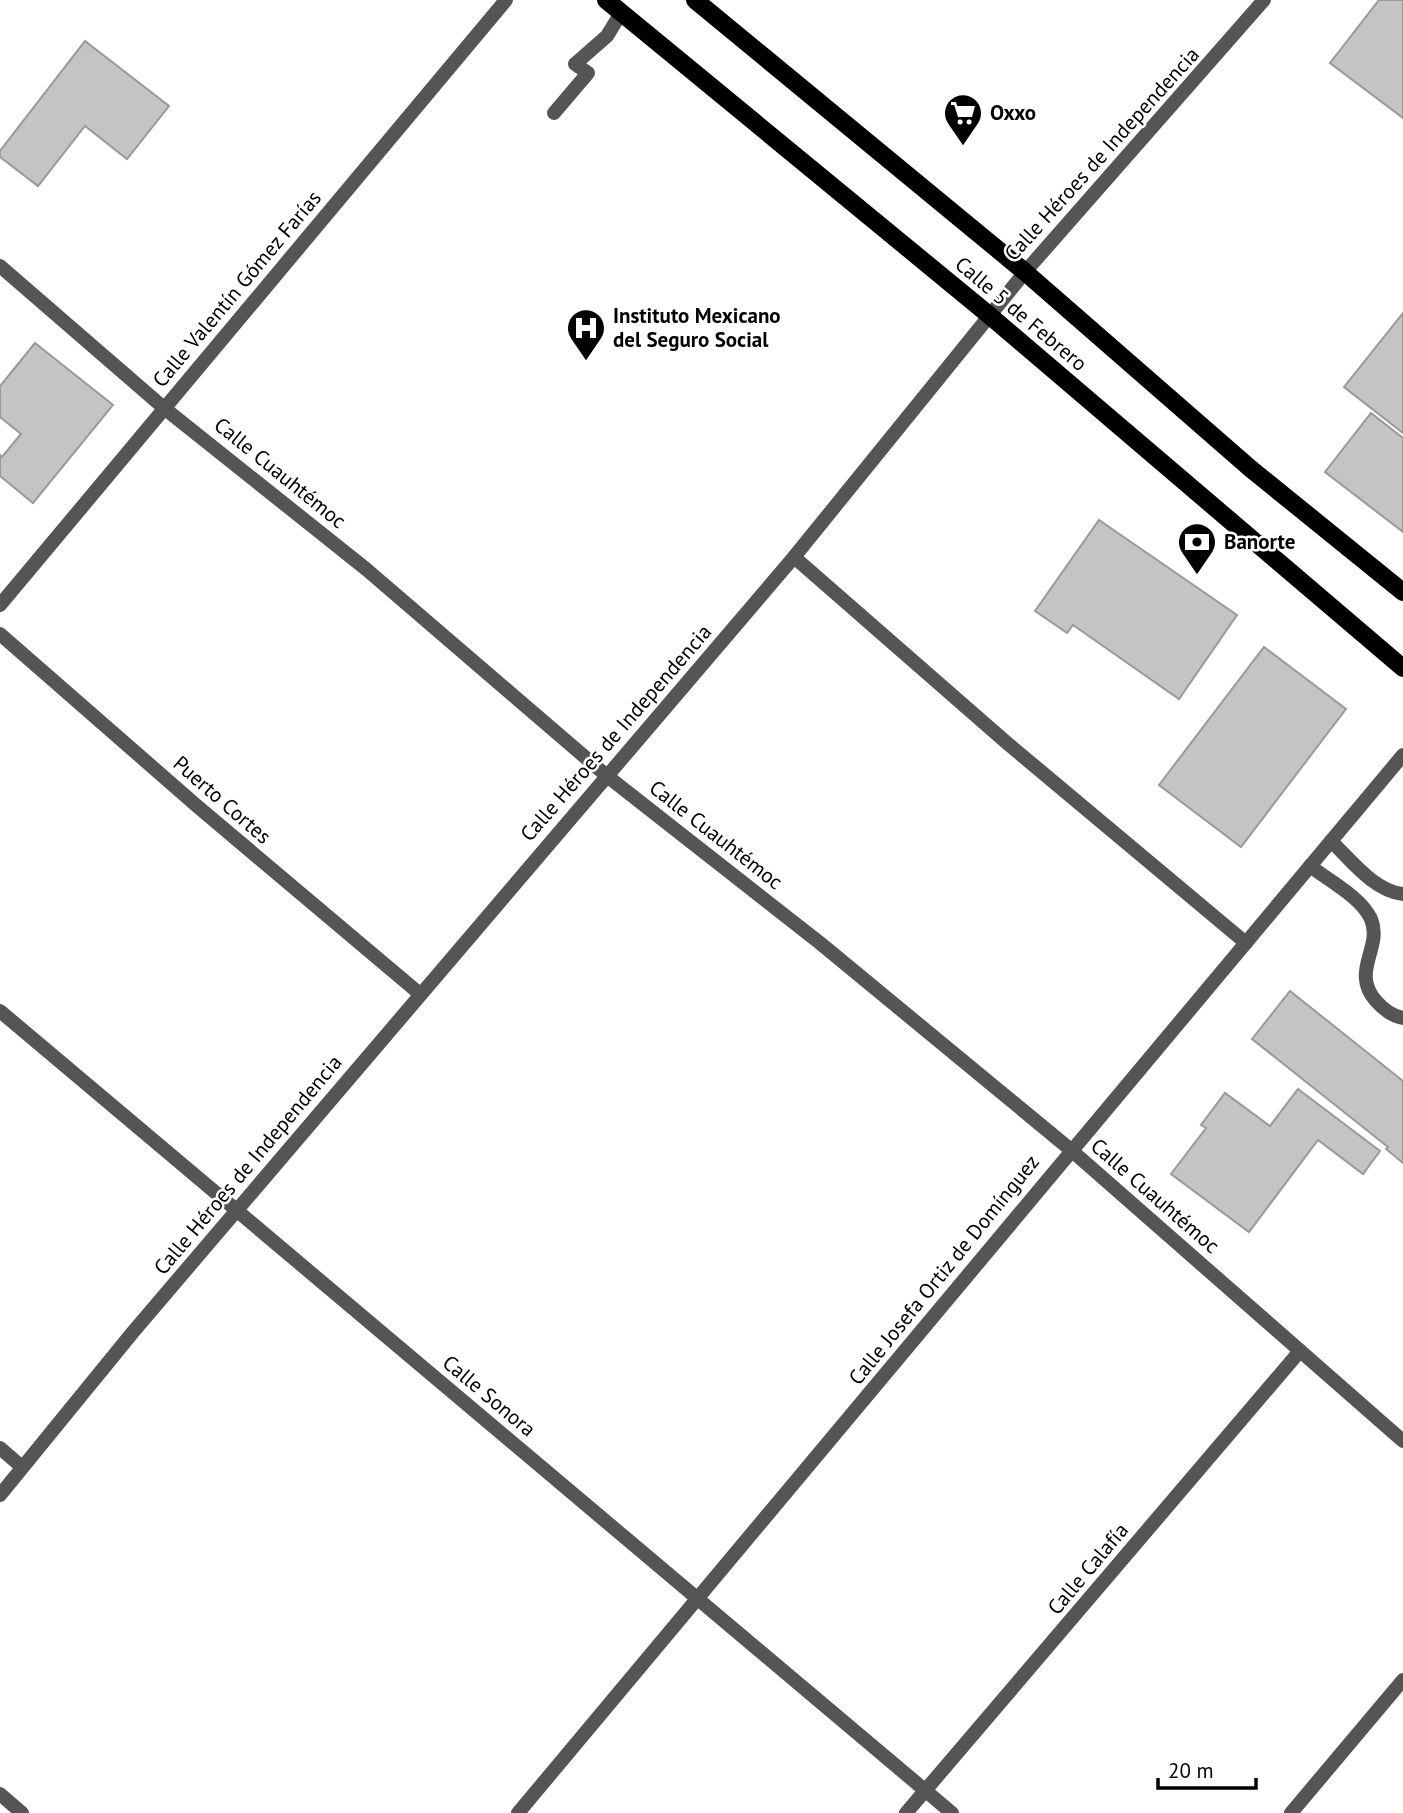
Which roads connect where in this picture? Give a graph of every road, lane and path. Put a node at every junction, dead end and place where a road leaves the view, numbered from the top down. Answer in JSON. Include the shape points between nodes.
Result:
{"nodes":[{"id":1,"x":506,"y":0,"type":"edge"},
{"id":2,"x":606,"y":0,"type":"edge"},
{"id":3,"x":695,"y":0,"type":"edge"},
{"id":4,"x":1265,"y":0,"type":"edge"},
{"id":5,"x":621,"y":13,"type":"junction"},
{"id":6,"x":554,"y":113,"type":"dead end"},
{"id":7,"x":0,"y":266,"type":"edge"},
{"id":8,"x":1025,"y":272,"type":"junction"},
{"id":9,"x":989,"y":315,"type":"junction"},
{"id":10,"x":164,"y":408,"type":"junction"},
{"id":11,"x":794,"y":557,"type":"junction"},
{"id":12,"x":1403,"y":592,"type":"edge"},
{"id":13,"x":0,"y":605,"type":"edge"},
{"id":14,"x":0,"y":634,"type":"edge"},
{"id":15,"x":1403,"y":668,"type":"edge"},
{"id":16,"x":1403,"y":755,"type":"edge"},
{"id":17,"x":607,"y":776,"type":"junction"},
{"id":18,"x":1331,"y":841,"type":"junction"},
{"id":19,"x":1310,"y":866,"type":"junction"},
{"id":20,"x":1403,"y":894,"type":"edge"},
{"id":21,"x":1246,"y":943,"type":"junction"},
{"id":22,"x":419,"y":994,"type":"junction"},
{"id":23,"x":0,"y":1011,"type":"edge"},
{"id":24,"x":1403,"y":1018,"type":"edge"},
{"id":25,"x":1070,"y":1150,"type":"junction"},
{"id":26,"x":237,"y":1211,"type":"junction"},
{"id":27,"x":1300,"y":1350,"type":"junction"},
{"id":28,"x":1403,"y":1441,"type":"edge"},
{"id":29,"x":0,"y":1448,"type":"edge"},
{"id":30,"x":22,"y":1467,"type":"junction"},
{"id":31,"x":0,"y":1494,"type":"edge"},
{"id":32,"x":698,"y":1599,"type":"junction"},
{"id":33,"x":1403,"y":1680,"type":"edge"},
{"id":34,"x":925,"y":1791,"type":"junction"},
{"id":35,"x":0,"y":1794,"type":"edge"},
{"id":36,"x":22,"y":1813,"type":"edge"},
{"id":37,"x":518,"y":1813,"type":"edge"},
{"id":38,"x":906,"y":1813,"type":"edge"},
{"id":39,"x":952,"y":1813,"type":"edge"},
{"id":40,"x":1291,"y":1813,"type":"edge"}],
"edges":[{"from":1,"to":10,"type":"street","name":"Calle Valentín Gómez Farías"},
{"from":2,"to":5,"type":"main road","name":"Calle 5 de Febrero"},
{"from":3,"to":8,"type":"main road","name":"Calle 5 de Febrero"},
{"from":4,"to":8,"type":"street","name":"Calle Héroes de Independencia"},
{"from":5,"to":6,"type":"street","via":[[607,36],[575,64],[588,73]]},
{"from":5,"to":9,"type":"main road","name":"Calle 5 de Febrero"},
{"from":7,"to":10,"type":"street","name":"Calle Cuauhtémoc"},
{"from":8,"to":9,"type":"street","name":"Calle Héroes de Independencia"},
{"from":8,"to":12,"type":"main road","name":"Calle 5 de Febrero","via":[[1251,469]]},
{"from":9,"to":11,"type":"street","name":"Calle Héroes de Independencia"},
{"from":9,"to":15,"type":"main road","name":"Calle 5 de Febrero"},
{"from":10,"to":13,"type":"street","name":"Calle Valentín Gómez Farías"},
{"from":10,"to":17,"type":"street","name":"Calle Cuauhtémoc","via":[[366,569]]},
{"from":11,"to":17,"type":"street","name":"Calle Héroes de Independencia"},
{"from":11,"to":21,"type":"street"},
{"from":14,"to":22,"type":"street","name":"Puerto Cortes"},
{"from":16,"to":18,"type":"street","name":"Calle Josefa Ortiz de Domínguez"},
{"from":17,"to":22,"type":"street","name":"Calle Héroes de Independencia"},
{"from":17,"to":25,"type":"street","name":"Calle Cuauhtémoc","via":[[820,943]]},
{"from":18,"to":19,"type":"street","name":"Calle Josefa Ortiz de Domínguez"},
{"from":18,"to":20,"type":"street","via":[[1377,884]]},
{"from":19,"to":21,"type":"street","name":"Calle Josefa Ortiz de Domínguez"},
{"from":19,"to":24,"type":"street","via":[[1371,918],[1374,932],[1365,972],[1369,993],[1380,1007]]},
{"from":21,"to":25,"type":"street","name":"Calle Josefa Ortiz de Domínguez"},
{"from":22,"to":26,"type":"street","name":"Calle Héroes de Independencia"},
{"from":23,"to":26,"type":"street","name":"Calle Sonora"},
{"from":25,"to":27,"type":"street","name":"Calle Cuauhtémoc"},
{"from":25,"to":32,"type":"street","name":"Calle Josefa Ortiz de Domínguez"},
{"from":26,"to":30,"type":"street","name":"Calle Héroes de Independencia"},
{"from":26,"to":32,"type":"street","name":"Calle Sonora"},
{"from":27,"to":28,"type":"street","name":"Calle Cuauhtémoc"},
{"from":27,"to":34,"type":"street","name":"Calle Calafía"},
{"from":29,"to":30,"type":"street"},
{"from":30,"to":31,"type":"street","name":"Calle Héroes de Independencia"},
{"from":32,"to":34,"type":"street","name":"Calle Sonora"},
{"from":32,"to":37,"type":"street","name":"Calle Josefa Ortiz de Domínguez"},
{"from":33,"to":40,"type":"street"},
{"from":34,"to":38,"type":"street","name":"Calle Calafía"},
{"from":34,"to":39,"type":"street","name":"Calle Sonora"},
{"from":35,"to":36,"type":"street"}]}
